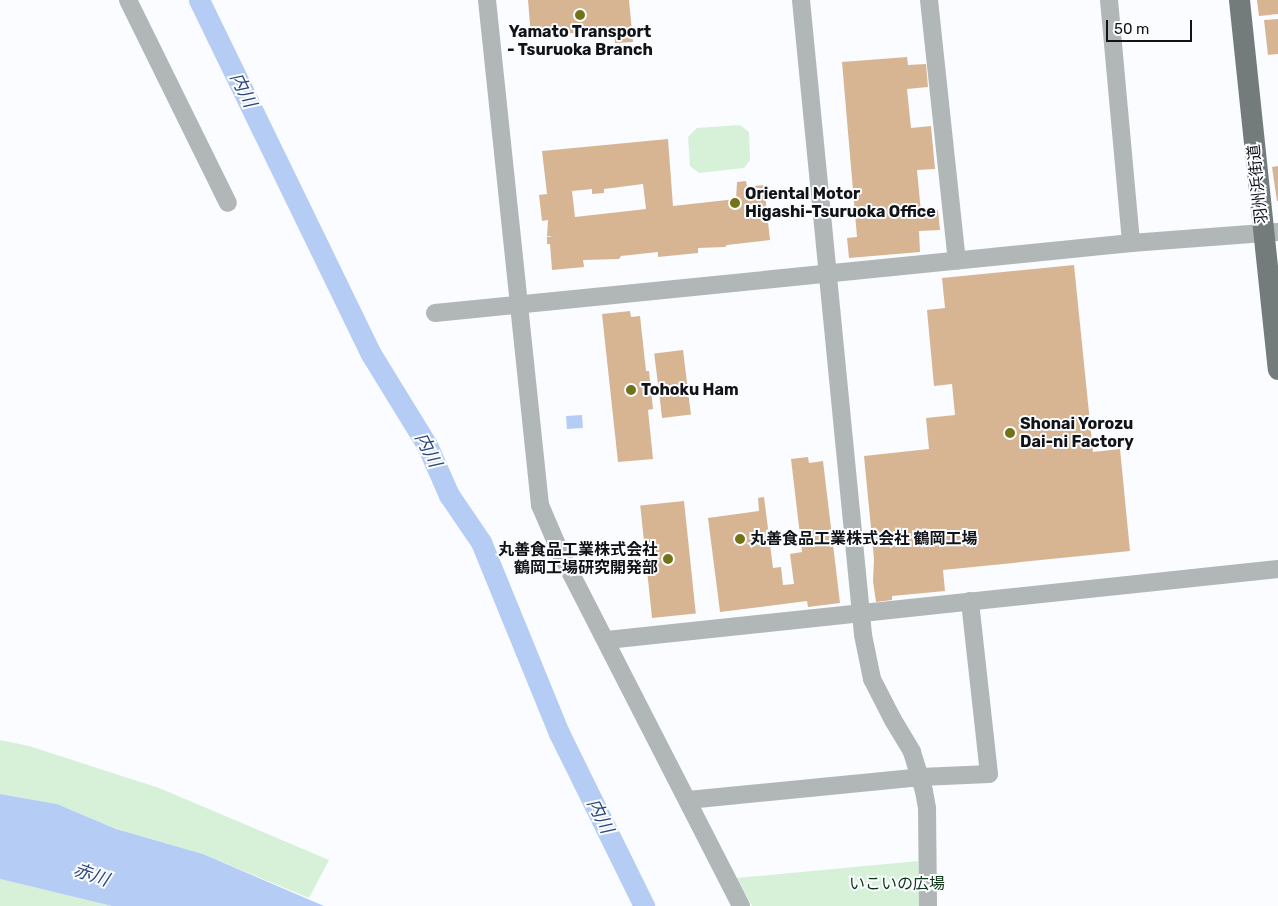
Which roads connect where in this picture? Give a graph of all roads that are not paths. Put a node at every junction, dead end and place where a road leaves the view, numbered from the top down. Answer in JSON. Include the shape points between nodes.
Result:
{"nodes":[{"id":1,"x":128,"y":0,"type":"edge"},
{"id":2,"x":487,"y":0,"type":"edge"},
{"id":3,"x":801,"y":0,"type":"edge"},
{"id":4,"x":929,"y":0,"type":"edge"},
{"id":5,"x":1109,"y":0,"type":"edge"},
{"id":6,"x":1239,"y":0,"type":"edge"},
{"id":7,"x":228,"y":203,"type":"dead end"},
{"id":8,"x":1271,"y":233,"type":"edge"},
{"id":9,"x":1131,"y":243,"type":"junction"},
{"id":10,"x":957,"y":261,"type":"junction"},
{"id":11,"x":828,"y":275,"type":"junction"},
{"id":12,"x":518,"y":306,"type":"junction"},
{"id":13,"x":435,"y":313,"type":"dead end"},
{"id":14,"x":1278,"y":369,"type":"edge"},
{"id":15,"x":1278,"y":569,"type":"edge"},
{"id":16,"x":970,"y":601,"type":"junction"},
{"id":17,"x":861,"y":613,"type":"junction"},
{"id":18,"x":607,"y":640,"type":"junction"},
{"id":19,"x":921,"y":777,"type":"junction"},
{"id":20,"x":688,"y":800,"type":"junction"},
{"id":21,"x":741,"y":906,"type":"edge"},
{"id":22,"x":928,"y":906,"type":"edge"}],
"edges":[{"from":1,"to":7,"type":"street"},
{"from":2,"to":12,"type":"street"},
{"from":3,"to":11,"type":"street"},
{"from":4,"to":10,"type":"street"},
{"from":5,"to":9,"type":"street"},
{"from":6,"to":8,"type":"main road","name":"羽州浜街道"},
{"from":8,"to":9,"type":"street"},
{"from":8,"to":14,"type":"main road","name":"羽州浜街道"},
{"from":9,"to":10,"type":"street"},
{"from":10,"to":11,"type":"street"},
{"from":11,"to":12,"type":"street"},
{"from":11,"to":17,"type":"street"},
{"from":12,"to":13,"type":"street"},
{"from":12,"to":18,"type":"street","via":[[540,505]]},
{"from":15,"to":16,"type":"street"},
{"from":16,"to":17,"type":"street"},
{"from":16,"to":19,"type":"street","via":[[989,774]]},
{"from":17,"to":18,"type":"street"},
{"from":17,"to":19,"type":"street","via":[[872,679],[912,752]]},
{"from":18,"to":20,"type":"street"},
{"from":19,"to":20,"type":"street"},
{"from":19,"to":22,"type":"street","via":[[928,808]]},
{"from":20,"to":21,"type":"street"}]}
